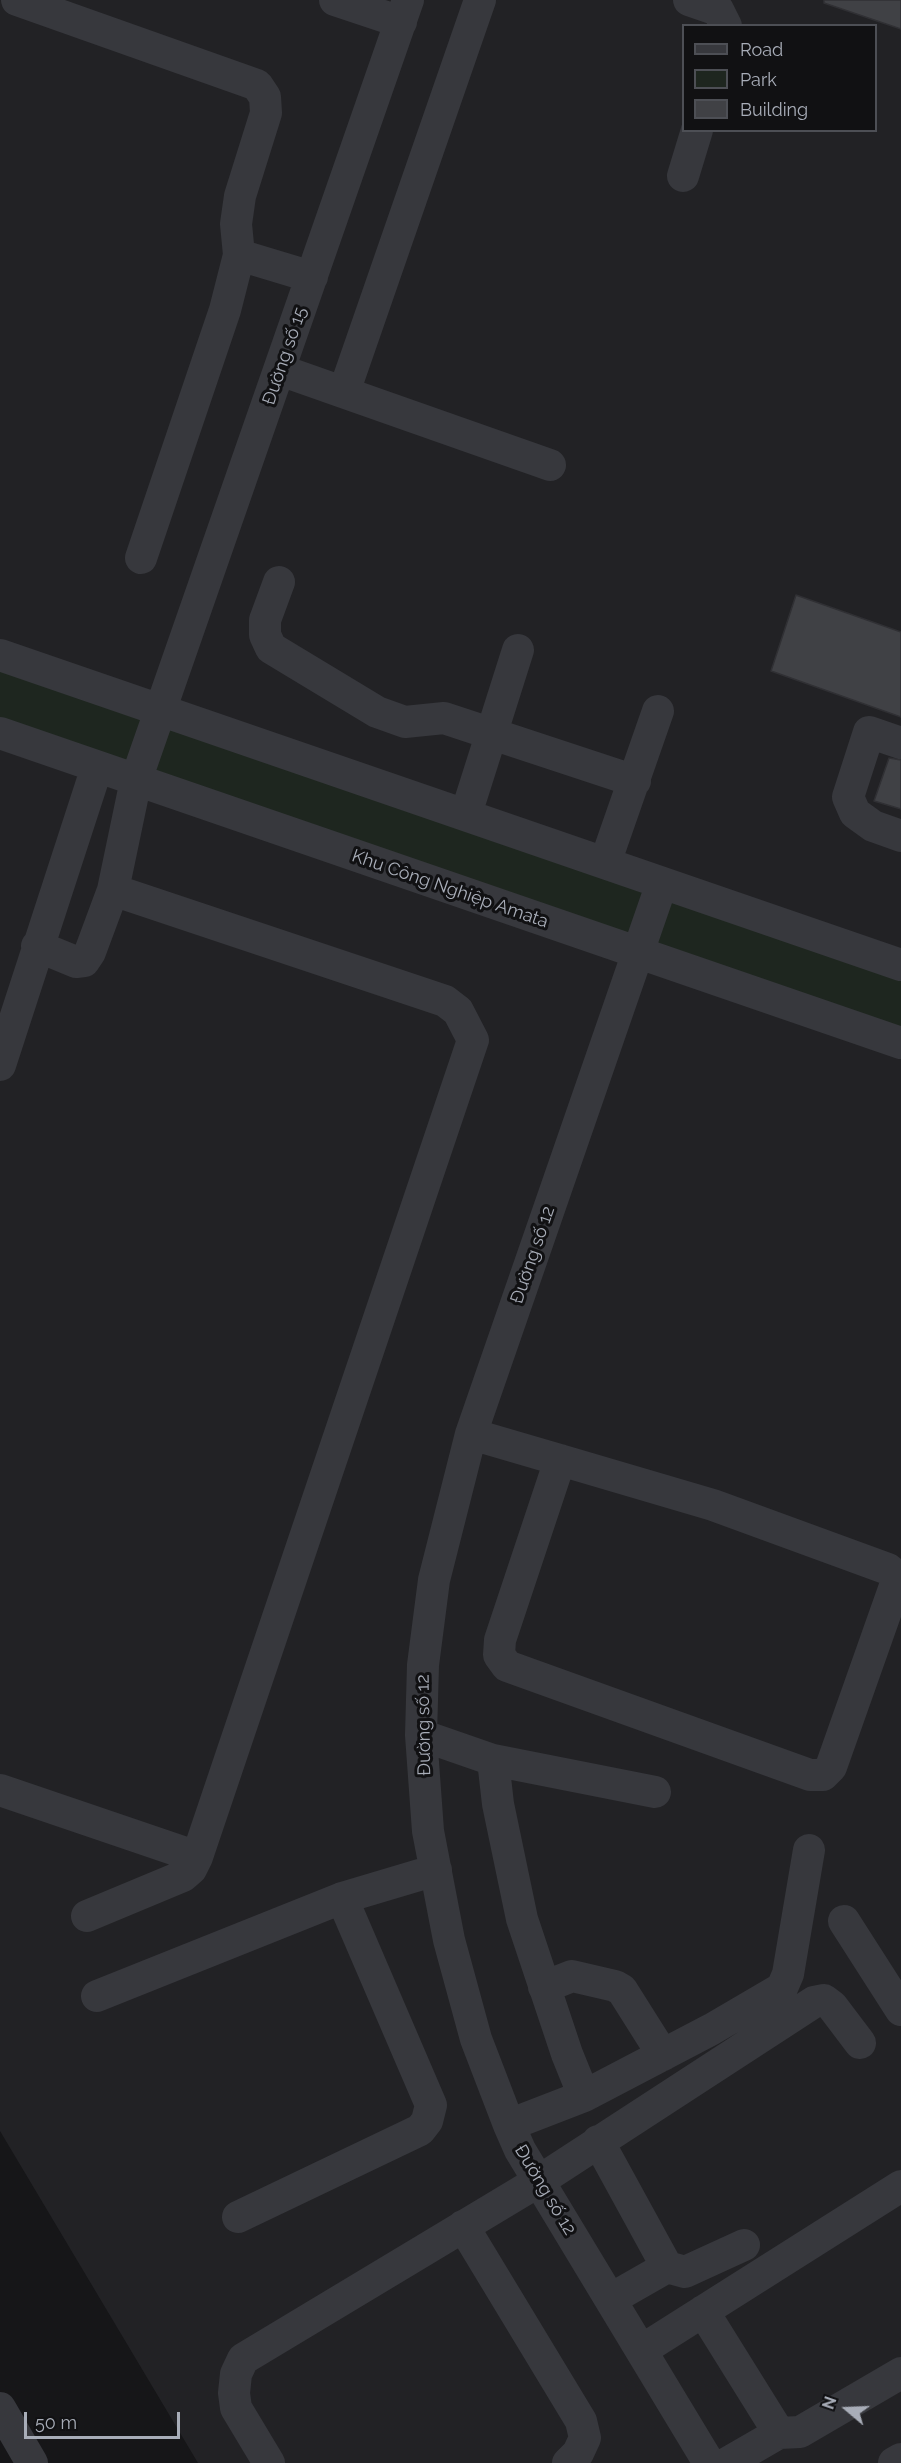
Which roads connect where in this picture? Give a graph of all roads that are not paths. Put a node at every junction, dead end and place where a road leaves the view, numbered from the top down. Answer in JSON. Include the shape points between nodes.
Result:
{"nodes":[{"id":1,"x":17,"y":0,"type":"edge"},
{"id":2,"x":336,"y":0,"type":"edge"},
{"id":3,"x":480,"y":0,"type":"edge"},
{"id":4,"x":688,"y":0,"type":"edge"},
{"id":5,"x":405,"y":11,"type":"edge"},
{"id":6,"x":725,"y":24,"type":"edge"},
{"id":7,"x":696,"y":132,"type":"edge"},
{"id":8,"x":683,"y":176,"type":"dead end"},
{"id":9,"x":239,"y":255,"type":"junction"},
{"id":10,"x":312,"y":276,"type":"junction"},
{"id":11,"x":280,"y":370,"type":"junction"},
{"id":12,"x":344,"y":392,"type":"junction"},
{"id":13,"x":550,"y":465,"type":"dead end"},
{"id":14,"x":141,"y":558,"type":"dead end"},
{"id":15,"x":279,"y":582,"type":"dead end"},
{"id":16,"x":518,"y":650,"type":"dead end"},
{"id":17,"x":0,"y":655,"type":"edge"},
{"id":18,"x":161,"y":711,"type":"junction"},
{"id":19,"x":658,"y":711,"type":"dead end"},
{"id":20,"x":492,"y":732,"type":"junction"},
{"id":21,"x":0,"y":733,"type":"edge"},
{"id":22,"x":901,"y":743,"type":"edge"},
{"id":23,"x":97,"y":767,"type":"junction"},
{"id":24,"x":136,"y":780,"type":"junction"},
{"id":25,"x":635,"y":781,"type":"junction"},
{"id":26,"x":466,"y":814,"type":"junction"},
{"id":27,"x":901,"y":836,"type":"edge"},
{"id":28,"x":605,"y":864,"type":"junction"},
{"id":29,"x":662,"y":883,"type":"junction"},
{"id":30,"x":113,"y":890,"type":"junction"},
{"id":31,"x":37,"y":946,"type":"junction"},
{"id":32,"x":636,"y":954,"type":"junction"},
{"id":33,"x":901,"y":965,"type":"edge"},
{"id":34,"x":901,"y":1043,"type":"edge"},
{"id":35,"x":0,"y":1065,"type":"edge"},
{"id":36,"x":471,"y":1434,"type":"junction"},
{"id":37,"x":560,"y":1460,"type":"junction"},
{"id":38,"x":421,"y":1735,"type":"junction"},
{"id":39,"x":493,"y":1760,"type":"junction"},
{"id":40,"x":0,"y":1790,"type":"edge"},
{"id":41,"x":655,"y":1792,"type":"dead end"},
{"id":42,"x":809,"y":1850,"type":"dead end"},
{"id":43,"x":197,"y":1857,"type":"junction"},
{"id":44,"x":436,"y":1870,"type":"junction"},
{"id":45,"x":342,"y":1898,"type":"junction"},
{"id":46,"x":87,"y":1916,"type":"dead end"},
{"id":47,"x":844,"y":1921,"type":"dead end"},
{"id":48,"x":544,"y":1987,"type":"junction"},
{"id":49,"x":97,"y":1996,"type":"dead end"},
{"id":50,"x":901,"y":2010,"type":"edge"},
{"id":51,"x":860,"y":2043,"type":"dead end"},
{"id":52,"x":663,"y":2055,"type":"junction"},
{"id":53,"x":584,"y":2096,"type":"junction"},
{"id":54,"x":509,"y":2125,"type":"junction"},
{"id":55,"x":598,"y":2141,"type":"junction"},
{"id":56,"x":539,"y":2181,"type":"junction"},
{"id":57,"x":901,"y":2186,"type":"edge"},
{"id":58,"x":238,"y":2217,"type":"dead end"},
{"id":59,"x":463,"y":2226,"type":"junction"},
{"id":60,"x":744,"y":2245,"type":"dead end"},
{"id":61,"x":667,"y":2267,"type":"junction"},
{"id":62,"x":611,"y":2299,"type":"junction"},
{"id":63,"x":703,"y":2311,"type":"junction"},
{"id":64,"x":642,"y":2350,"type":"junction"},
{"id":65,"x":901,"y":2373,"type":"edge"},
{"id":66,"x":0,"y":2408,"type":"edge"},
{"id":67,"x":779,"y":2433,"type":"junction"},
{"id":68,"x":901,"y":2459,"type":"edge"},
{"id":69,"x":32,"y":2463,"type":"edge"},
{"id":70,"x":269,"y":2463,"type":"edge"},
{"id":71,"x":568,"y":2463,"type":"edge"},
{"id":72,"x":709,"y":2463,"type":"edge"},
{"id":73,"x":727,"y":2463,"type":"edge"},
{"id":74,"x":894,"y":2463,"type":"edge"}],
"edges":[{"from":1,"to":9,"type":"street","via":[[257,85],[265,97],[267,113],[240,196],[236,224]]},
{"from":2,"to":5,"type":"street"},
{"from":3,"to":12,"type":"street"},
{"from":4,"to":6,"type":"street","via":[[718,10]]},
{"from":5,"to":10,"type":"street","name":"Đường số 15"},
{"from":7,"to":8,"type":"street"},
{"from":9,"to":10,"type":"street"},
{"from":9,"to":14,"type":"street","via":[[225,310]]},
{"from":10,"to":11,"type":"street","name":"Đường số 15"},
{"from":11,"to":12,"type":"street"},
{"from":11,"to":18,"type":"street","name":"Đường số 15"},
{"from":12,"to":13,"type":"street"},
{"from":15,"to":20,"type":"street","via":[[265,620],[265,635],[271,648],[282,656],[392,720],[444,718]]},
{"from":16,"to":20,"type":"street"},
{"from":17,"to":18,"type":"street"},
{"from":18,"to":24,"type":"street","name":"Đường số 15"},
{"from":18,"to":26,"type":"street"},
{"from":19,"to":25,"type":"street"},
{"from":20,"to":25,"type":"street"},
{"from":20,"to":26,"type":"street"},
{"from":21,"to":23,"type":"street","name":"Khu Công Nghiệp Amata"},
{"from":22,"to":27,"type":"street","via":[[869,732],[848,797],[855,813],[873,826]]},
{"from":23,"to":24,"type":"street","name":"Khu Công Nghiệp Amata"},
{"from":23,"to":31,"type":"street"},
{"from":24,"to":30,"type":"street","name":"Đường số 15"},
{"from":24,"to":32,"type":"street","name":"Khu Công Nghiệp Amata"},
{"from":25,"to":28,"type":"street"},
{"from":26,"to":28,"type":"street"},
{"from":28,"to":29,"type":"street"},
{"from":29,"to":32,"type":"street","name":"Đường số 12"},
{"from":29,"to":33,"type":"street"},
{"from":30,"to":31,"type":"street","name":"Đường số 15","via":[[84,961],[76,962]]},
{"from":30,"to":43,"type":"street","via":[[445,1001],[458,1011],[473,1040]]},
{"from":31,"to":35,"type":"street"},
{"from":32,"to":34,"type":"street","name":"Khu Công Nghiệp Amata"},
{"from":32,"to":36,"type":"street","name":"Đường số 12"},
{"from":36,"to":37,"type":"street"},
{"from":36,"to":38,"type":"street","name":"Đường số 12","via":[[434,1580],[423,1665]]},
{"from":37,"to":37,"type":"street","via":[[500,1640],[500,1655],[507,1665],[810,1775],[823,1775],[831,1767],[896,1576],[888,1569],[713,1505]]},
{"from":38,"to":39,"type":"street"},
{"from":38,"to":44,"type":"street","name":"Đường số 12","via":[[428,1831]]},
{"from":39,"to":41,"type":"street"},
{"from":39,"to":48,"type":"street","via":[[522,1919]]},
{"from":40,"to":43,"type":"street"},
{"from":42,"to":52,"type":"street","via":[[782,1988]]},
{"from":43,"to":46,"type":"street","via":[[183,1876]]},
{"from":44,"to":45,"type":"street"},
{"from":44,"to":54,"type":"street","name":"Đường số 12","via":[[448,1941],[476,2039]]},
{"from":45,"to":49,"type":"street"},
{"from":45,"to":58,"type":"street","via":[[431,2105],[427,2121],[420,2130]]},
{"from":47,"to":50,"type":"street"},
{"from":48,"to":52,"type":"street","via":[[572,1977],[622,1990]]},
{"from":48,"to":53,"type":"street"},
{"from":51,"to":55,"type":"street","via":[[832,2006],[824,2000],[814,2002]]},
{"from":52,"to":53,"type":"street"},
{"from":53,"to":54,"type":"street"},
{"from":54,"to":56,"type":"street","name":"Đường số 12"},
{"from":55,"to":56,"type":"street"},
{"from":55,"to":61,"type":"street"},
{"from":56,"to":59,"type":"street"},
{"from":56,"to":62,"type":"street","name":"Đường số 12"},
{"from":57,"to":63,"type":"street"},
{"from":59,"to":70,"type":"street","via":[[243,2359],[236,2374],[236,2408]]},
{"from":59,"to":71,"type":"street","via":[[581,2421],[585,2438]]},
{"from":60,"to":61,"type":"street","via":[[685,2272]]},
{"from":61,"to":62,"type":"street"},
{"from":62,"to":64,"type":"street","name":"Đường số 12"},
{"from":63,"to":64,"type":"street"},
{"from":63,"to":67,"type":"street"},
{"from":64,"to":72,"type":"street","name":"Đường số 12"},
{"from":65,"to":67,"type":"street","via":[[800,2432]]},
{"from":66,"to":69,"type":"street"},
{"from":67,"to":73,"type":"street"},
{"from":68,"to":74,"type":"street"}]}
